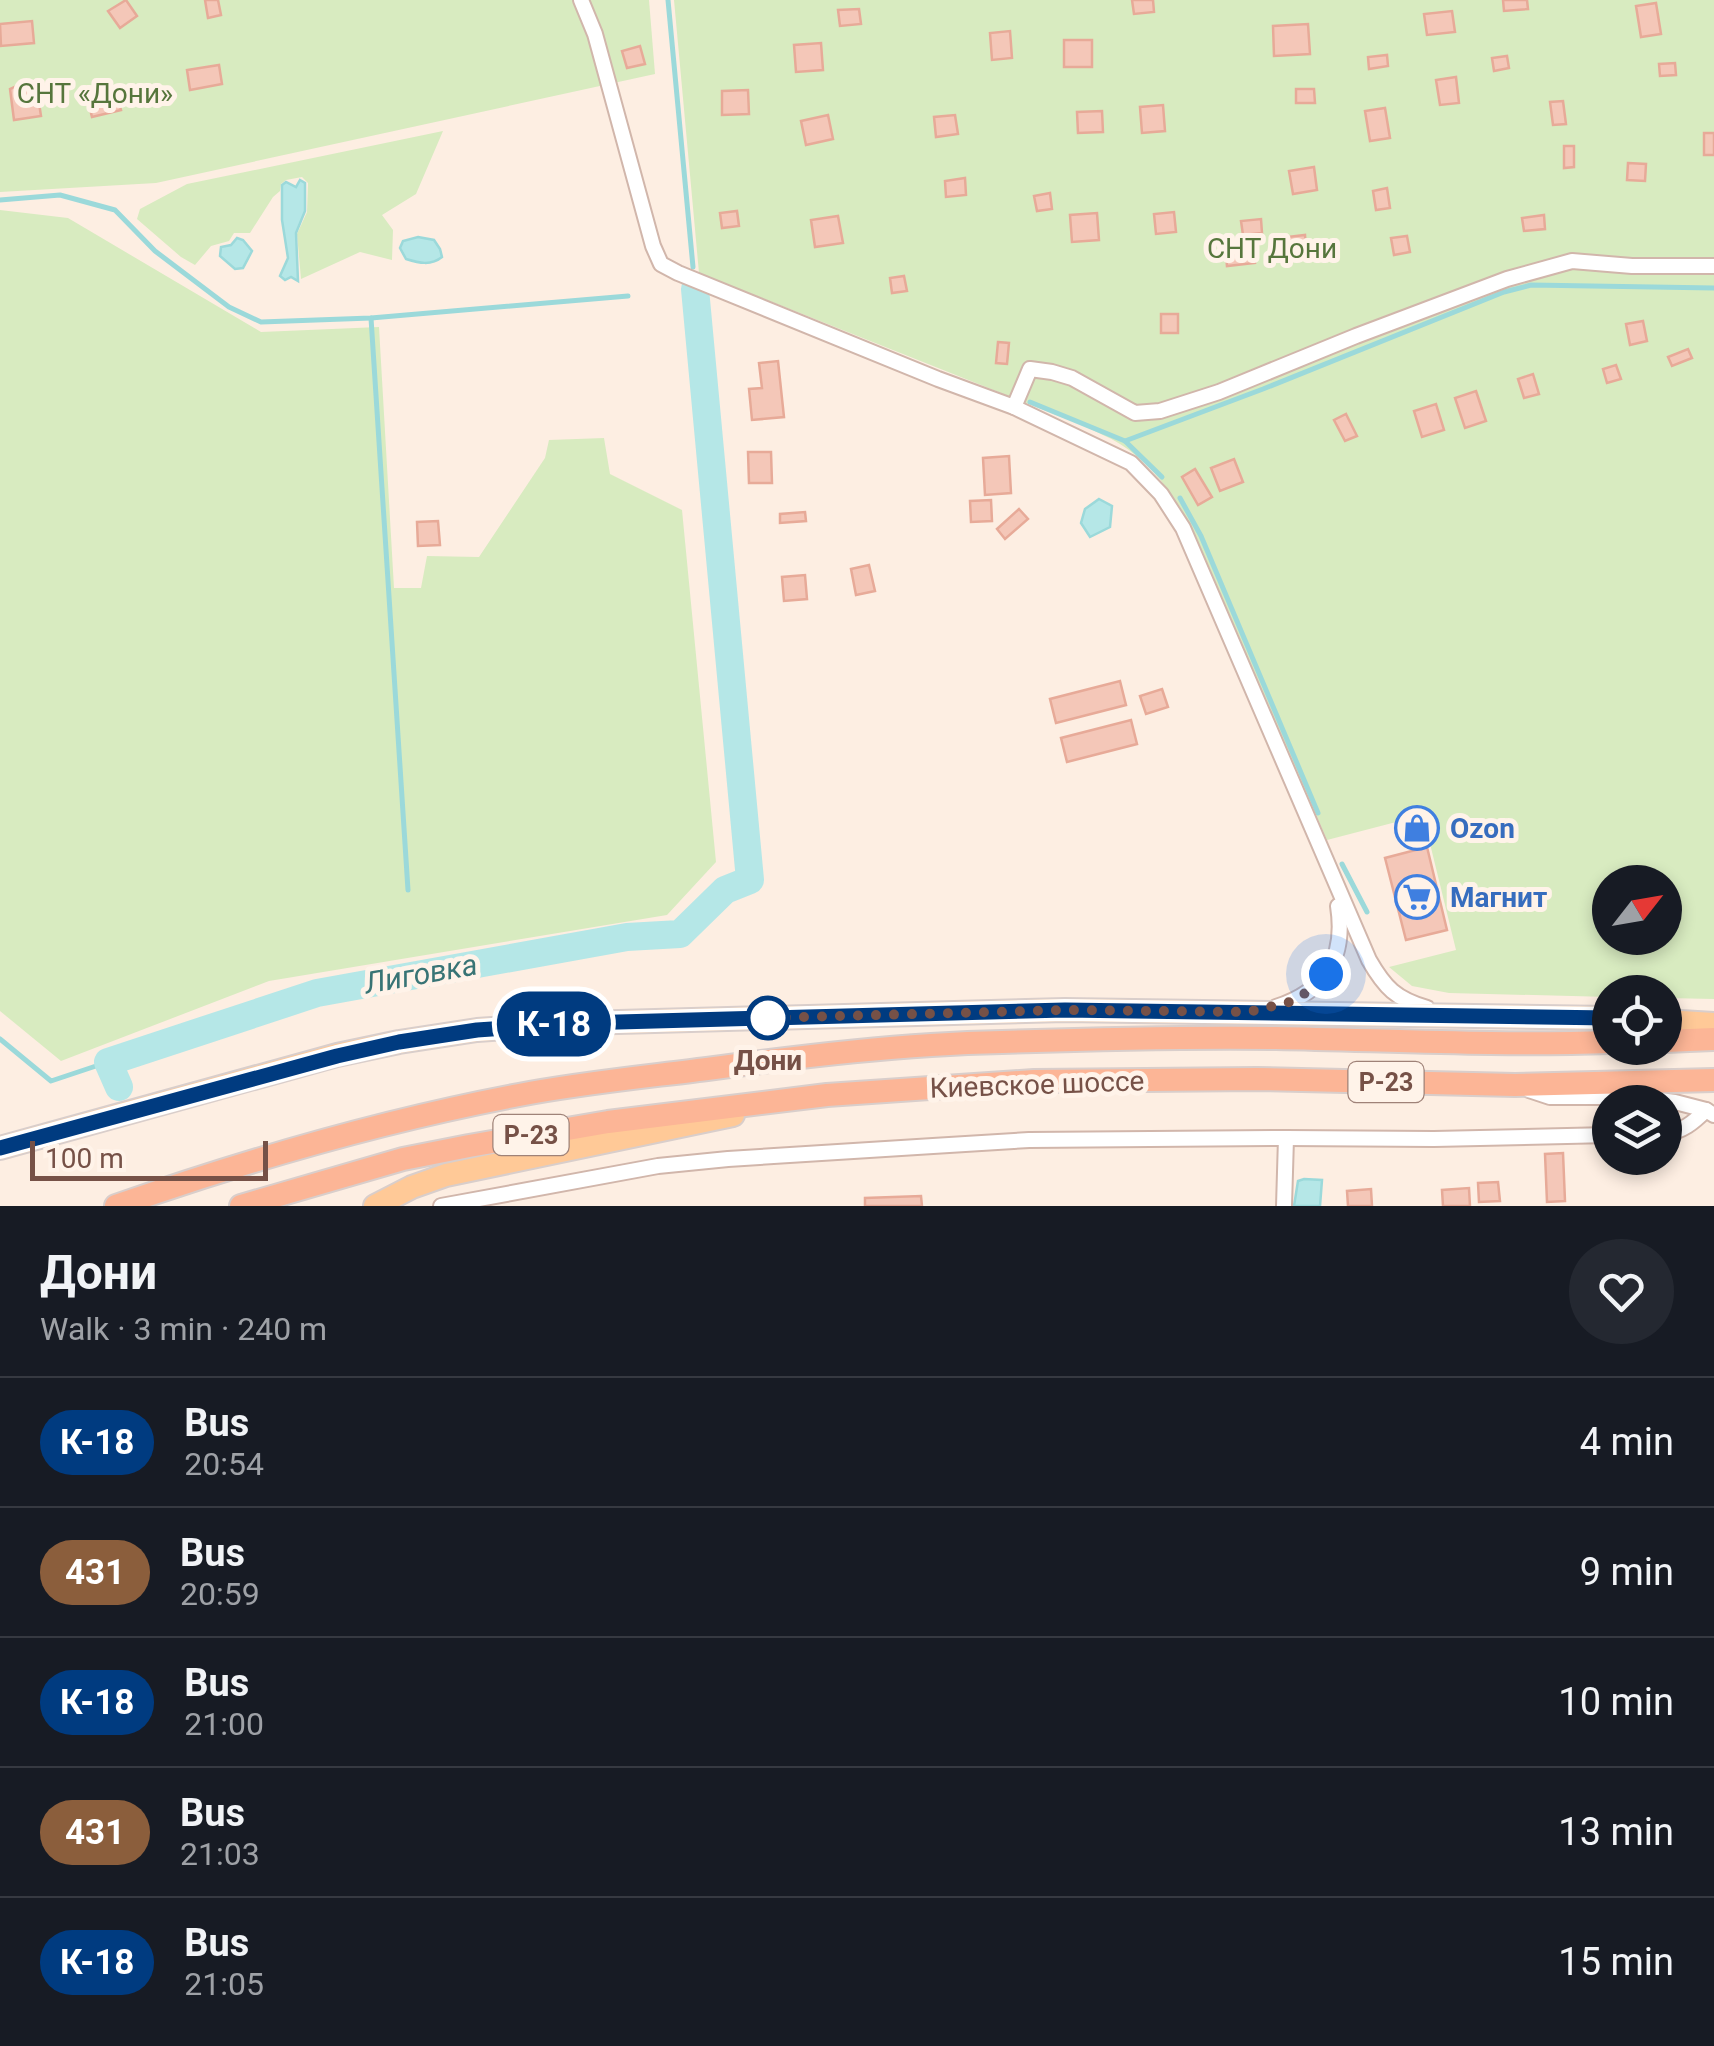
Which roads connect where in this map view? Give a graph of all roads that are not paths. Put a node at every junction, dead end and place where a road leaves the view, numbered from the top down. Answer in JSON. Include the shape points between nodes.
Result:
{"nodes":[{"id":1,"x":581,"y":0,"type":"edge"},
{"id":2,"x":1714,"y":266,"type":"edge"},
{"id":3,"x":1014,"y":408,"type":"junction"},
{"id":4,"x":1336,"y":885,"type":"junction"},
{"id":5,"x":1248,"y":1012,"type":"junction"},
{"id":6,"x":1448,"y":1015,"type":"junction"},
{"id":7,"x":1592,"y":1018,"type":"edge"},
{"id":8,"x":1682,"y":1022,"type":"edge"},
{"id":9,"x":1714,"y":1024,"type":"edge"},
{"id":10,"x":1714,"y":1039,"type":"edge"},
{"id":11,"x":1682,"y":1040,"type":"edge"},
{"id":12,"x":1592,"y":1043,"type":"edge"},
{"id":13,"x":1714,"y":1080,"type":"edge"},
{"id":14,"x":1515,"y":1085,"type":"junction"},
{"id":15,"x":827,"y":1095,"type":"junction"},
{"id":16,"x":1592,"y":1098,"type":"edge"},
{"id":17,"x":1682,"y":1104,"type":"edge"},
{"id":18,"x":1710,"y":1113,"type":"edge"},
{"id":19,"x":1682,"y":1130,"type":"edge"},
{"id":20,"x":1592,"y":1135,"type":"edge"},
{"id":21,"x":1286,"y":1138,"type":"junction"},
{"id":22,"x":0,"y":1150,"type":"edge"},
{"id":23,"x":116,"y":1206,"type":"edge"},
{"id":24,"x":241,"y":1206,"type":"edge"},
{"id":25,"x":375,"y":1206,"type":"edge"},
{"id":26,"x":441,"y":1206,"type":"edge"},
{"id":27,"x":1284,"y":1206,"type":"edge"}],
"edges":[{"from":1,"to":3,"type":"street","via":[[661,264]]},
{"from":2,"to":3,"type":"street","via":[[1572,262],[1507,279],[1160,411],[1135,413],[1072,378],[1030,369]]},
{"from":3,"to":4,"type":"street","via":[[1131,463],[1161,494],[1183,528]]},
{"from":4,"to":5,"type":"street","via":[[1341,940],[1326,974],[1290,1002]]},
{"from":4,"to":6,"type":"street","via":[[1384,984],[1402,999]]},
{"from":5,"to":6,"type":"main road"},
{"from":5,"to":22,"type":"main road","via":[[947,1012],[477,1030],[337,1056]]},
{"from":6,"to":7,"type":"main road"},
{"from":8,"to":9,"type":"main road"},
{"from":10,"to":11,"type":"highway"},
{"from":12,"to":23,"type":"highway","number":"Р-23","via":[[998,1042],[766,1061],[594,1082],[419,1116]]},
{"from":13,"to":14,"type":"highway","name":"Киевское шоссе","number":"Р-23"},
{"from":14,"to":15,"type":"highway","name":"Киевское шоссе","number":"Р-23","via":[[1034,1081]]},
{"from":14,"to":16,"type":"street","via":[[1550,1097]]},
{"from":15,"to":24,"type":"highway","number":"Р-23","via":[[469,1146]]},
{"from":15,"to":25,"type":"main road","name":"Киевское шоссе","number":"Р-23","via":[[446,1175]]},
{"from":17,"to":18,"type":"street"},
{"from":18,"to":19,"type":"street"},
{"from":20,"to":21,"type":"street"},
{"from":21,"to":26,"type":"street","via":[[1029,1140],[728,1159]]},
{"from":21,"to":27,"type":"street"}]}
